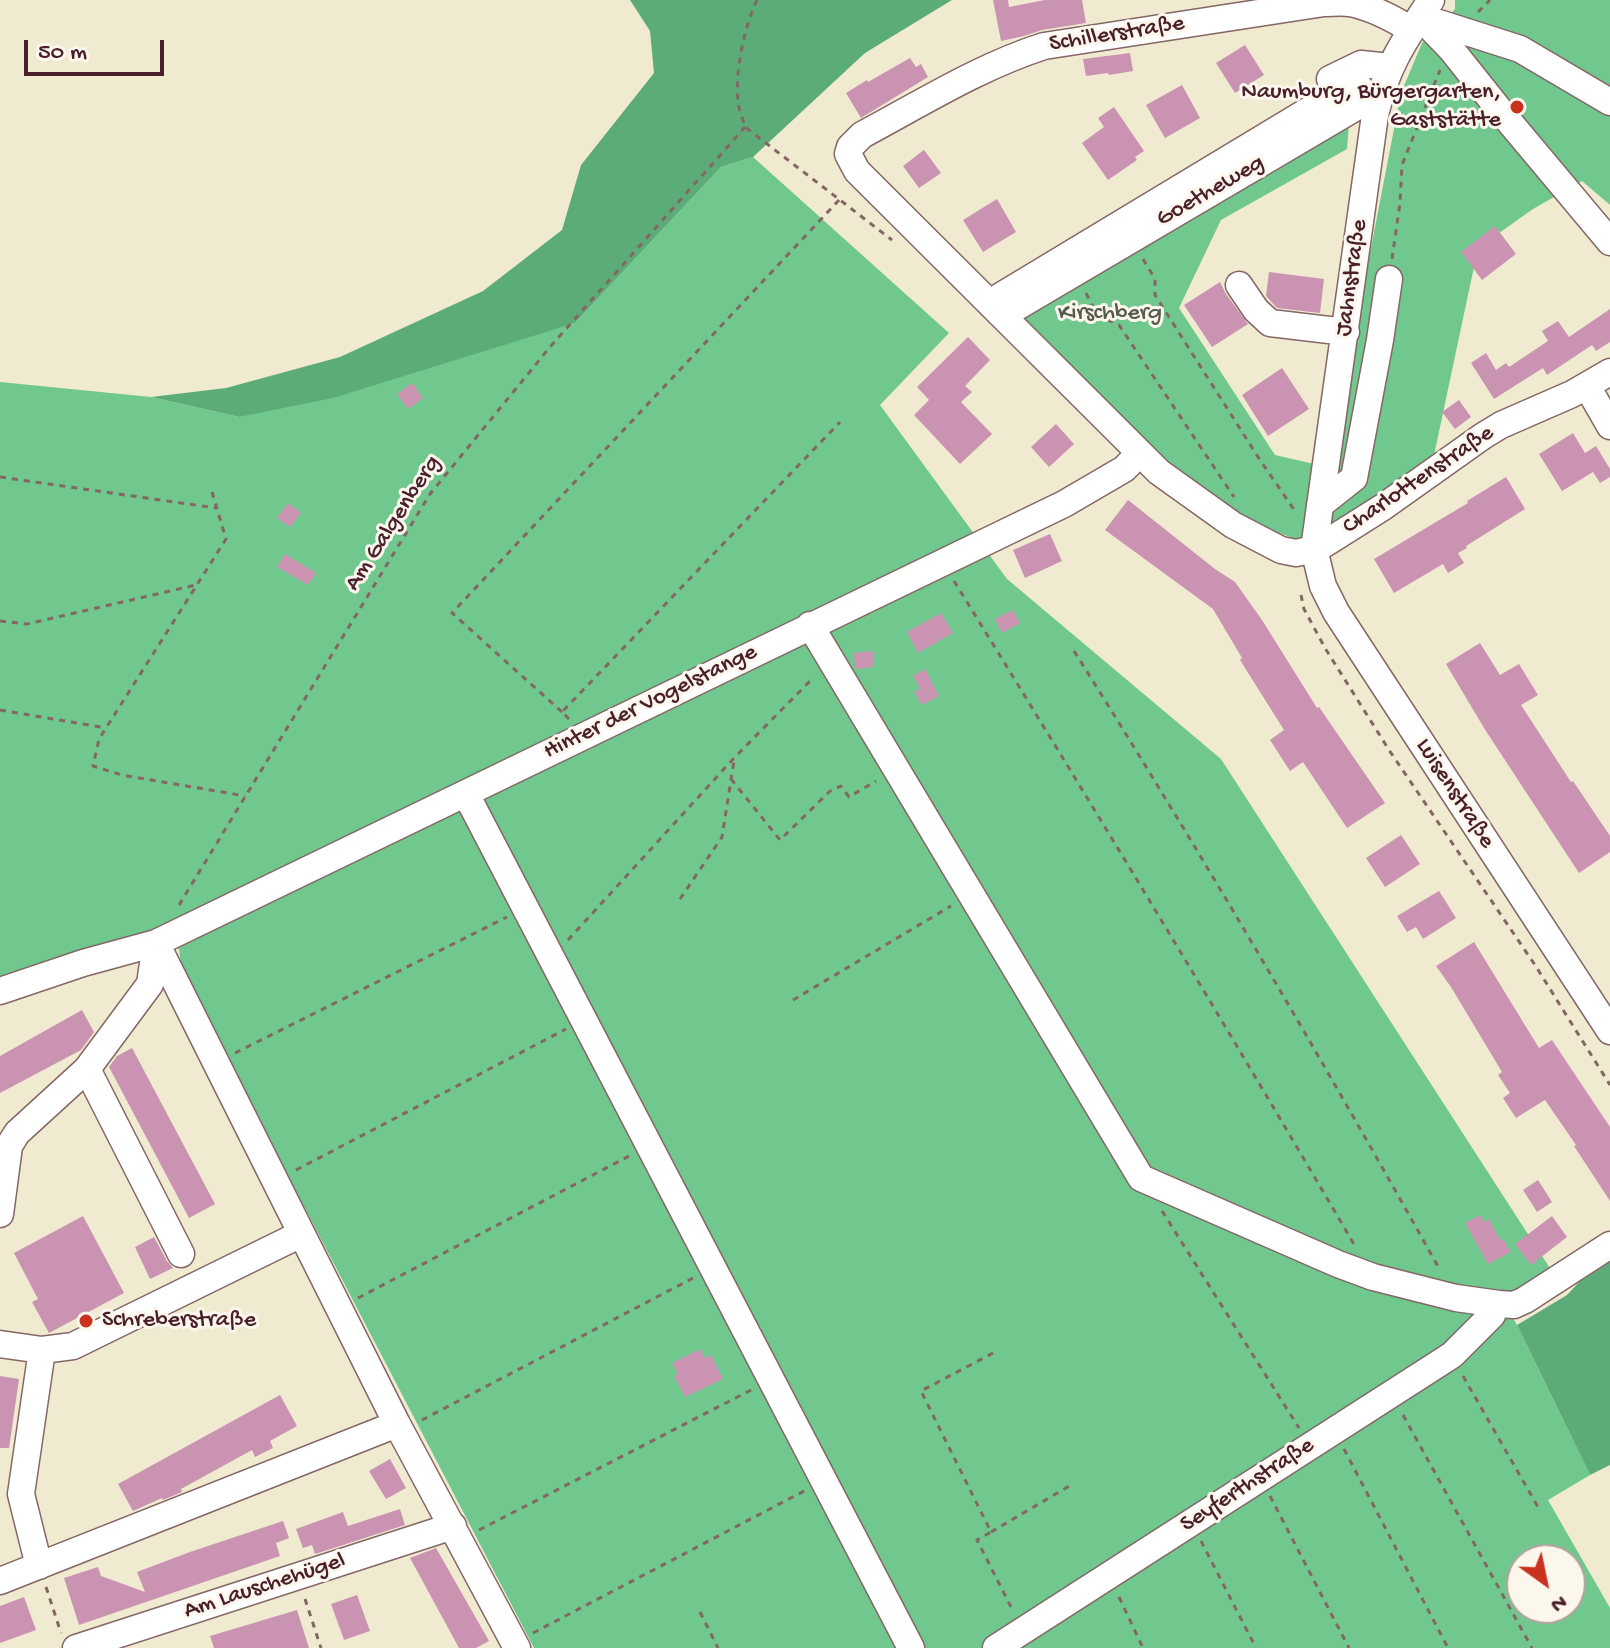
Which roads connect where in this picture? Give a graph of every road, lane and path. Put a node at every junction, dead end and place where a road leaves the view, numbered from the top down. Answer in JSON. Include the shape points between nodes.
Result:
{"nodes":[{"id":1,"x":757,"y":0,"type":"edge"},
{"id":2,"x":1420,"y":15,"type":"edge"},
{"id":3,"x":1442,"y":66,"type":"dead end"},
{"id":4,"x":1390,"y":67,"type":"junction"},
{"id":5,"x":1610,"y":102,"type":"edge"},
{"id":6,"x":745,"y":127,"type":"junction"},
{"id":7,"x":840,"y":199,"type":"junction"},
{"id":8,"x":1610,"y":242,"type":"edge"},
{"id":9,"x":896,"y":244,"type":"dead end"},
{"id":10,"x":1143,"y":259,"type":"dead end"},
{"id":11,"x":1389,"y":279,"type":"joint"},
{"id":12,"x":1239,"y":285,"type":"dead end"},
{"id":13,"x":1082,"y":287,"type":"dead end"},
{"id":14,"x":995,"y":301,"type":"junction"},
{"id":15,"x":1346,"y":332,"type":"junction"},
{"id":16,"x":1610,"y":372,"type":"edge"},
{"id":17,"x":1587,"y":386,"type":"junction"},
{"id":18,"x":840,"y":422,"type":"dead end"},
{"id":19,"x":1610,"y":426,"type":"edge"},
{"id":20,"x":1139,"y":454,"type":"junction"},
{"id":21,"x":0,"y":477,"type":"edge"},
{"id":22,"x":212,"y":492,"type":"dead end"},
{"id":23,"x":1237,"y":501,"type":"dead end"},
{"id":24,"x":1320,"y":505,"type":"junction"},
{"id":25,"x":216,"y":508,"type":"junction"},
{"id":26,"x":1315,"y":545,"type":"junction"},
{"id":27,"x":944,"y":564,"type":"junction"},
{"id":28,"x":196,"y":585,"type":"junction"},
{"id":29,"x":1300,"y":586,"type":"dead end"},
{"id":30,"x":0,"y":621,"type":"edge"},
{"id":31,"x":810,"y":625,"type":"junction"},
{"id":32,"x":1074,"y":651,"type":"dead end"},
{"id":33,"x":831,"y":660,"type":"junction"},
{"id":34,"x":0,"y":710,"type":"edge"},
{"id":35,"x":562,"y":712,"type":"junction"},
{"id":36,"x":106,"y":728,"type":"junction"},
{"id":37,"x":586,"y":735,"type":"junction"},
{"id":38,"x":734,"y":758,"type":"junction"},
{"id":39,"x":896,"y":769,"type":"junction"},
{"id":40,"x":731,"y":779,"type":"junction"},
{"id":41,"x":466,"y":794,"type":"junction"},
{"id":42,"x":246,"y":796,"type":"junction"},
{"id":43,"x":971,"y":894,"type":"junction"},
{"id":44,"x":680,"y":899,"type":"dead end"},
{"id":45,"x":525,"y":909,"type":"junction"},
{"id":46,"x":156,"y":943,"type":"junction"},
{"id":47,"x":551,"y":958,"type":"junction"},
{"id":48,"x":0,"y":991,"type":"edge"},
{"id":49,"x":793,"y":1000,"type":"dead end"},
{"id":50,"x":583,"y":1020,"type":"junction"},
{"id":51,"x":1610,"y":1031,"type":"edge"},
{"id":52,"x":216,"y":1062,"type":"junction"},
{"id":53,"x":87,"y":1069,"type":"junction"},
{"id":54,"x":1610,"y":1085,"type":"edge"},
{"id":55,"x":649,"y":1146,"type":"junction"},
{"id":56,"x":1141,"y":1178,"type":"junction"},
{"id":57,"x":274,"y":1181,"type":"junction"},
{"id":58,"x":0,"y":1214,"type":"edge"},
{"id":59,"x":301,"y":1234,"type":"junction"},
{"id":60,"x":1610,"y":1245,"type":"edge"},
{"id":61,"x":181,"y":1254,"type":"dead end"},
{"id":62,"x":712,"y":1268,"type":"junction"},
{"id":63,"x":1373,"y":1277,"type":"junction"},
{"id":64,"x":1456,"y":1298,"type":"junction"},
{"id":65,"x":339,"y":1309,"type":"junction"},
{"id":66,"x":1496,"y":1310,"type":"junction"},
{"id":67,"x":0,"y":1344,"type":"edge"},
{"id":68,"x":42,"y":1350,"type":"junction"},
{"id":69,"x":993,"y":1353,"type":"dead end"},
{"id":70,"x":1452,"y":1355,"type":"junction"},
{"id":71,"x":771,"y":1380,"type":"junction"},
{"id":72,"x":1391,"y":1394,"type":"junction"},
{"id":73,"x":399,"y":1428,"type":"junction"},
{"id":74,"x":1334,"y":1431,"type":"junction"},
{"id":75,"x":1311,"y":1446,"type":"junction"},
{"id":76,"x":1261,"y":1478,"type":"junction"},
{"id":77,"x":824,"y":1481,"type":"junction"},
{"id":78,"x":1071,"y":1485,"type":"dead end"},
{"id":79,"x":1538,"y":1507,"type":"dead end"},
{"id":80,"x":1191,"y":1523,"type":"junction"},
{"id":81,"x":991,"y":1532,"type":"junction"},
{"id":82,"x":457,"y":1533,"type":"junction"},
{"id":83,"x":39,"y":1566,"type":"junction"},
{"id":84,"x":298,"y":1576,"type":"junction"},
{"id":85,"x":1109,"y":1576,"type":"junction"},
{"id":86,"x":0,"y":1581,"type":"edge"},
{"id":87,"x":700,"y":1612,"type":"dead end"},
{"id":88,"x":1023,"y":1631,"type":"junction"},
{"id":89,"x":69,"y":1641,"type":"edge"},
{"id":90,"x":516,"y":1645,"type":"edge"},
{"id":91,"x":321,"y":1648,"type":"edge"},
{"id":92,"x":718,"y":1648,"type":"edge"},
{"id":93,"x":911,"y":1648,"type":"edge"},
{"id":94,"x":996,"y":1648,"type":"edge"},
{"id":95,"x":1143,"y":1648,"type":"edge"},
{"id":96,"x":1256,"y":1648,"type":"edge"},
{"id":97,"x":1349,"y":1648,"type":"edge"},
{"id":98,"x":1448,"y":1648,"type":"edge"},
{"id":99,"x":1532,"y":1648,"type":"edge"}],
"edges":[{"from":1,"to":6,"type":"path","via":[[747,22],[738,75]]},
{"from":2,"to":4,"type":"street","name":"Jahnstraße"},
{"from":2,"to":5,"type":"street","via":[[1520,49]]},
{"from":2,"to":8,"type":"street"},
{"from":2,"to":14,"type":"street","name":"Schillerstraße","via":[[1396,20],[1349,3],[1324,3],[1044,46],[992,66],[862,135],[848,154],[857,171]]},
{"from":3,"to":11,"type":"path","via":[[1402,165]]},
{"from":4,"to":14,"type":"street","name":"Goetheweg","via":[[1361,64],[1337,75],[1004,281]]},
{"from":4,"to":15,"type":"street","name":"Jahnstraße","via":[[1375,115]]},
{"from":6,"to":7,"type":"path"},
{"from":6,"to":42,"type":"path","name":"Am Galgenberg","via":[[550,347],[430,494]]},
{"from":7,"to":9,"type":"path"},
{"from":7,"to":35,"type":"path","via":[[452,613]]},
{"from":10,"to":26,"type":"path","via":[[1155,279],[1155,295]]},
{"from":11,"to":24,"type":"street","via":[[1354,478]]},
{"from":12,"to":15,"type":"street","via":[[1270,323]]},
{"from":13,"to":23,"type":"path","via":[[1097,315],[1119,325]]},
{"from":14,"to":14,"type":"street","name":"Goetheweg","via":[[1356,82],[1368,100],[1010,311]]},
{"from":14,"to":20,"type":"street"},
{"from":15,"to":24,"type":"street","name":"Jahnstraße"},
{"from":16,"to":17,"type":"street","name":"Charlottenstraße"},
{"from":17,"to":19,"type":"street"},
{"from":17,"to":26,"type":"street","name":"Charlottenstraße","via":[[1501,425],[1359,523]]},
{"from":18,"to":35,"type":"path"},
{"from":20,"to":26,"type":"street","via":[[1200,503],[1262,541],[1296,553]]},
{"from":20,"to":27,"type":"street","name":"Hinter der Vogelstange","via":[[1124,469],[1064,504]]},
{"from":21,"to":25,"type":"path"},
{"from":22,"to":25,"type":"path"},
{"from":24,"to":26,"type":"street","name":"Jahnstraße"},
{"from":25,"to":28,"type":"path","via":[[226,539]]},
{"from":26,"to":51,"type":"street","name":"Luisenstraße","via":[[1323,586],[1347,630]]},
{"from":27,"to":31,"type":"street","name":"Hinter der Vogelstange"},
{"from":27,"to":63,"type":"path"},
{"from":28,"to":30,"type":"path","via":[[27,624]]},
{"from":28,"to":36,"type":"path"},
{"from":29,"to":54,"type":"path","via":[[1304,609],[1325,648]]},
{"from":31,"to":33,"type":"street"},
{"from":31,"to":37,"type":"street","name":"Hinter der Vogelstange"},
{"from":32,"to":64,"type":"path","via":[[1301,1025]]},
{"from":33,"to":38,"type":"path"},
{"from":33,"to":39,"type":"street"},
{"from":34,"to":36,"type":"path"},
{"from":35,"to":37,"type":"path"},
{"from":36,"to":42,"type":"path","via":[[93,766]]},
{"from":37,"to":41,"type":"street","name":"Hinter der Vogelstange"},
{"from":38,"to":40,"type":"path"},
{"from":38,"to":47,"type":"path"},
{"from":39,"to":40,"type":"path","via":[[849,797],[841,786],[830,791],[780,840]]},
{"from":39,"to":43,"type":"street"},
{"from":40,"to":44,"type":"path","via":[[722,837]]},
{"from":41,"to":45,"type":"street"},
{"from":41,"to":46,"type":"street","name":"Hinter der Vogelstange"},
{"from":42,"to":46,"type":"path","name":"Am Galgenberg"},
{"from":43,"to":49,"type":"path"},
{"from":43,"to":56,"type":"street"},
{"from":45,"to":47,"type":"street"},
{"from":45,"to":52,"type":"path"},
{"from":46,"to":48,"type":"street","name":"Hinter der Vogelstange"},
{"from":46,"to":52,"type":"street"},
{"from":46,"to":53,"type":"street","via":[[150,984]]},
{"from":47,"to":50,"type":"street"},
{"from":50,"to":55,"type":"street"},
{"from":50,"to":57,"type":"path"},
{"from":52,"to":57,"type":"street"},
{"from":53,"to":58,"type":"street","via":[[9,1146]]},
{"from":53,"to":61,"type":"street"},
{"from":55,"to":62,"type":"street"},
{"from":55,"to":65,"type":"path"},
{"from":56,"to":63,"type":"street"},
{"from":56,"to":75,"type":"path"},
{"from":57,"to":59,"type":"street"},
{"from":59,"to":65,"type":"street"},
{"from":59,"to":68,"type":"street","via":[[73,1346]]},
{"from":60,"to":66,"type":"street","name":"Seyferthstraße","via":[[1525,1300]]},
{"from":62,"to":71,"type":"street"},
{"from":62,"to":73,"type":"path"},
{"from":63,"to":64,"type":"street"},
{"from":64,"to":66,"type":"street"},
{"from":65,"to":73,"type":"street"},
{"from":66,"to":70,"type":"street","name":"Seyferthstraße"},
{"from":67,"to":68,"type":"street"},
{"from":68,"to":83,"type":"street","via":[[21,1494]]},
{"from":69,"to":81,"type":"path","via":[[921,1391]]},
{"from":70,"to":72,"type":"street","name":"Seyferthstraße"},
{"from":70,"to":79,"type":"path"},
{"from":71,"to":77,"type":"street"},
{"from":71,"to":82,"type":"path"},
{"from":72,"to":74,"type":"street","name":"Seyferthstraße"},
{"from":72,"to":99,"type":"path"},
{"from":73,"to":82,"type":"street"},
{"from":73,"to":83,"type":"street"},
{"from":74,"to":75,"type":"street","name":"Seyferthstraße"},
{"from":74,"to":98,"type":"path"},
{"from":75,"to":76,"type":"street","name":"Seyferthstraße"},
{"from":76,"to":80,"type":"street","name":"Seyferthstraße"},
{"from":76,"to":97,"type":"path"},
{"from":77,"to":90,"type":"path"},
{"from":77,"to":93,"type":"street"},
{"from":78,"to":81,"type":"path"},
{"from":80,"to":85,"type":"street","name":"Seyferthstraße"},
{"from":80,"to":96,"type":"path"},
{"from":81,"to":88,"type":"path","via":[[977,1540]]},
{"from":82,"to":84,"type":"street","name":"Am Lauschehügel"},
{"from":82,"to":90,"type":"street"},
{"from":83,"to":86,"type":"street"},
{"from":83,"to":89,"type":"path"},
{"from":84,"to":89,"type":"street","name":"Am Lauschehügel"},
{"from":84,"to":91,"type":"path"},
{"from":85,"to":88,"type":"street","name":"Seyferthstraße"},
{"from":85,"to":95,"type":"path"},
{"from":87,"to":92,"type":"path"},
{"from":88,"to":94,"type":"street","name":"Seyferthstraße"}]}
